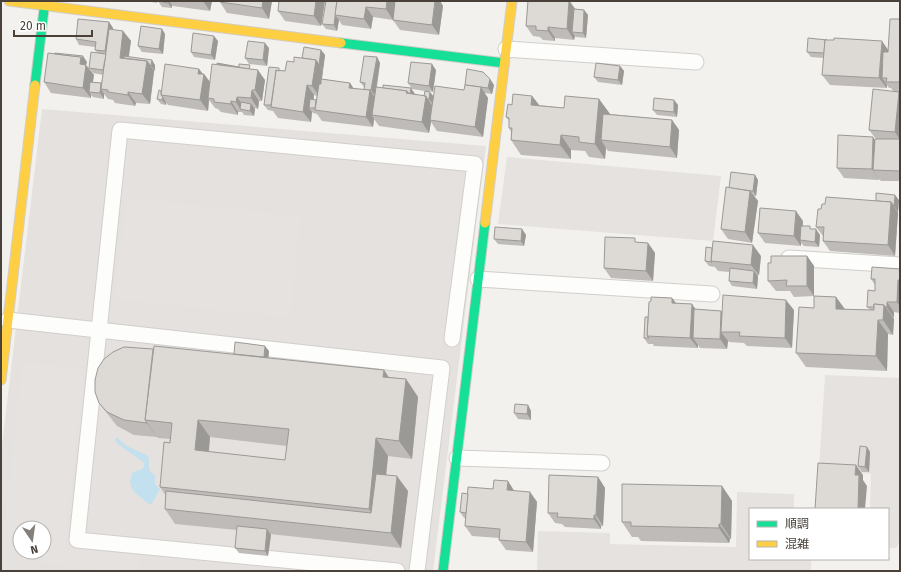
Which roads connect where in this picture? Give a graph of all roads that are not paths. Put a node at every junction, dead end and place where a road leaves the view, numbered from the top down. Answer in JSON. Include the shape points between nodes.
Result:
{"nodes":[{"id":1,"x":9,"y":1,"type":"edge"},
{"id":2,"x":512,"y":1,"type":"edge"},
{"id":3,"x":45,"y":3,"type":"edge"},
{"id":4,"x":505,"y":56,"type":"junction"},
{"id":5,"x":696,"y":62,"type":"dead end"},
{"id":6,"x":773,"y":257,"type":"edge"},
{"id":7,"x":900,"y":265,"type":"edge"},
{"id":8,"x":478,"y":279,"type":"junction"},
{"id":9,"x":712,"y":294,"type":"dead end"},
{"id":10,"x":8,"y":320,"type":"junction"},
{"id":11,"x":99,"y":330,"type":"junction"},
{"id":12,"x":452,"y":339,"type":"dead end"},
{"id":13,"x":1,"y":380,"type":"edge"},
{"id":14,"x":457,"y":458,"type":"junction"},
{"id":15,"x":602,"y":463,"type":"dead end"},
{"id":16,"x":397,"y":571,"type":"edge"},
{"id":17,"x":417,"y":571,"type":"edge"},
{"id":18,"x":444,"y":571,"type":"edge"}],
"edges":[{"from":1,"to":3,"type":"street"},
{"from":2,"to":4,"type":"street"},
{"from":3,"to":4,"type":"street"},
{"from":3,"to":10,"type":"street"},
{"from":4,"to":5,"type":"lane"},
{"from":4,"to":8,"type":"street"},
{"from":6,"to":7,"type":"lane"},
{"from":8,"to":9,"type":"lane"},
{"from":8,"to":14,"type":"street"},
{"from":10,"to":11,"type":"lane"},
{"from":10,"to":13,"type":"street"},
{"from":11,"to":12,"type":"lane","via":[[120,130],[475,164]]},
{"from":11,"to":16,"type":"lane","via":[[77,540]]},
{"from":11,"to":17,"type":"lane","via":[[442,368]]},
{"from":14,"to":15,"type":"lane"},
{"from":14,"to":18,"type":"street"}]}
